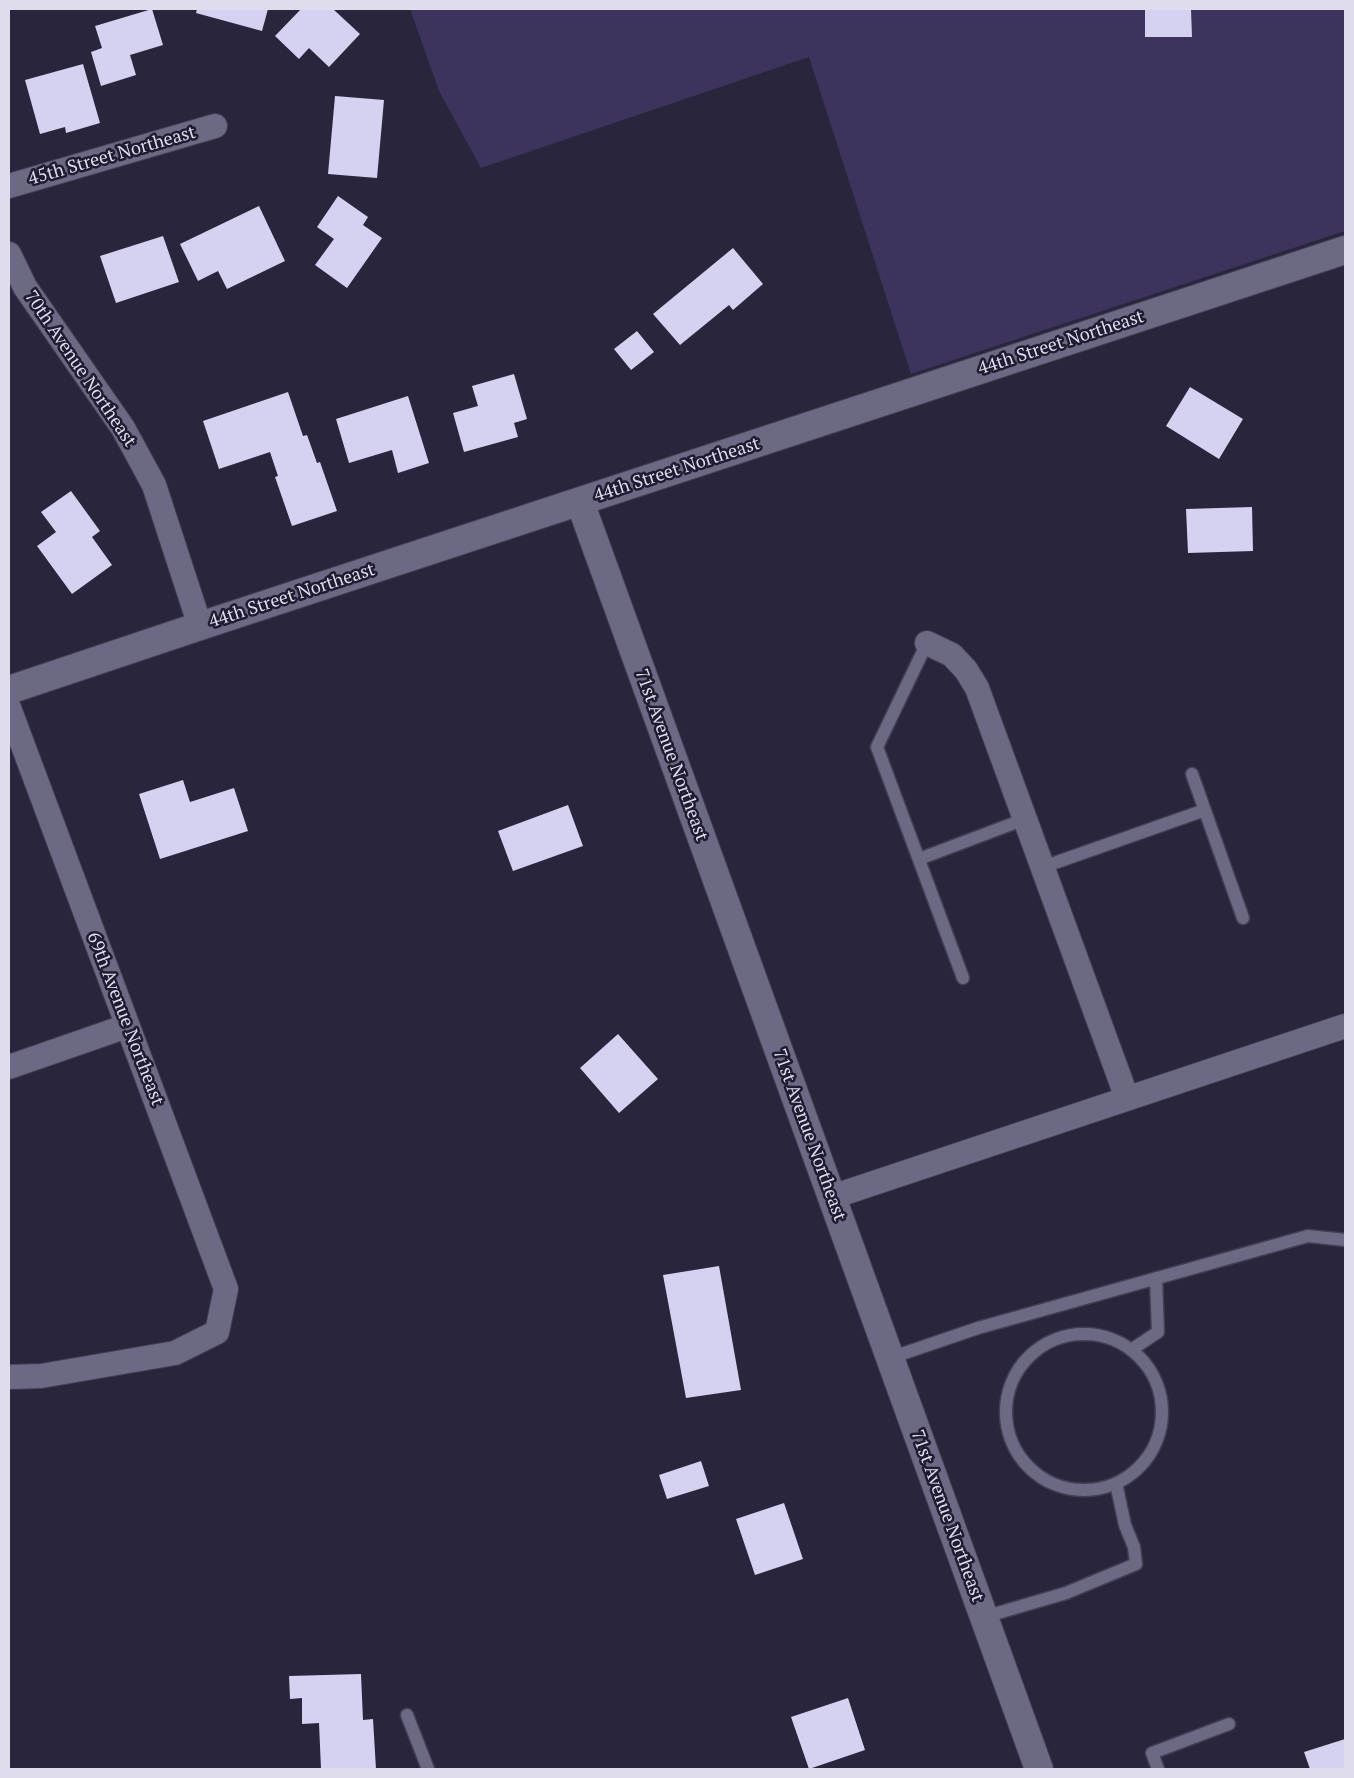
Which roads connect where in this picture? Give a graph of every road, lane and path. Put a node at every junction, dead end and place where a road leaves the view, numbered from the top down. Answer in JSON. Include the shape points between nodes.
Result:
{"nodes":[{"id":1,"x":215,"y":126,"type":"dead end"},
{"id":2,"x":9,"y":186,"type":"edge"},
{"id":3,"x":1345,"y":250,"type":"edge"},
{"id":4,"x":9,"y":254,"type":"edge"},
{"id":5,"x":580,"y":502,"type":"junction"},
{"id":6,"x":200,"y":626,"type":"junction"},
{"id":7,"x":927,"y":643,"type":"joint"},
{"id":8,"x":9,"y":690,"type":"edge"},
{"id":9,"x":9,"y":708,"type":"edge"},
{"id":10,"x":1192,"y":774,"type":"dead end"},
{"id":11,"x":1205,"y":810,"type":"junction"},
{"id":12,"x":1025,"y":819,"type":"junction"},
{"id":13,"x":919,"y":859,"type":"junction"},
{"id":14,"x":1043,"y":867,"type":"junction"},
{"id":15,"x":1243,"y":918,"type":"dead end"},
{"id":16,"x":963,"y":978,"type":"dead end"},
{"id":17,"x":128,"y":1026,"type":"junction"},
{"id":18,"x":1345,"y":1026,"type":"edge"},
{"id":19,"x":9,"y":1067,"type":"edge"},
{"id":20,"x":1127,"y":1098,"type":"junction"},
{"id":21,"x":832,"y":1197,"type":"junction"},
{"id":22,"x":1345,"y":1240,"type":"edge"},
{"id":23,"x":1156,"y":1278,"type":"junction"},
{"id":24,"x":1131,"y":1350,"type":"junction"},
{"id":25,"x":890,"y":1358,"type":"junction"},
{"id":26,"x":9,"y":1376,"type":"edge"},
{"id":27,"x":1116,"y":1483,"type":"junction"},
{"id":28,"x":984,"y":1617,"type":"junction"},
{"id":29,"x":407,"y":1715,"type":"dead end"},
{"id":30,"x":1229,"y":1724,"type":"dead end"},
{"id":31,"x":428,"y":1769,"type":"edge"},
{"id":32,"x":1039,"y":1769,"type":"edge"},
{"id":33,"x":1158,"y":1769,"type":"edge"}],
"edges":[{"from":1,"to":2,"type":"street","name":"45th Street Northeast"},
{"from":3,"to":5,"type":"street","name":"44th Street Northeast"},
{"from":4,"to":6,"type":"street","name":"70th Avenue Northeast","via":[[25,287],[124,428],[154,485]]},
{"from":5,"to":6,"type":"street","name":"44th Street Northeast"},
{"from":5,"to":21,"type":"street","name":"71st Avenue Northeast"},
{"from":6,"to":8,"type":"street","name":"44th Street Northeast"},
{"from":7,"to":12,"type":"street","via":[[952,655],[977,688]]},
{"from":7,"to":13,"type":"lane","via":[[877,747]]},
{"from":9,"to":17,"type":"street","name":"69th Avenue Northeast"},
{"from":10,"to":11,"type":"lane"},
{"from":11,"to":14,"type":"lane"},
{"from":11,"to":15,"type":"lane"},
{"from":12,"to":13,"type":"lane"},
{"from":12,"to":14,"type":"street"},
{"from":13,"to":16,"type":"lane"},
{"from":14,"to":20,"type":"street"},
{"from":17,"to":19,"type":"street"},
{"from":17,"to":26,"type":"street","name":"69th Avenue Northeast","via":[[226,1289],[217,1332],[175,1353],[41,1376]]},
{"from":18,"to":20,"type":"street"},
{"from":20,"to":21,"type":"street"},
{"from":21,"to":25,"type":"street","name":"71st Avenue Northeast"},
{"from":22,"to":23,"type":"lane","via":[[1308,1236]]},
{"from":23,"to":24,"type":"lane","via":[[1158,1332]]},
{"from":23,"to":25,"type":"lane","via":[[978,1328]]},
{"from":24,"to":27,"type":"lane","via":[[1151,1371],[1161,1395],[1162,1422],[1154,1447],[1138,1469]]},
{"from":24,"to":27,"type":"lane","via":[[1110,1338],[1085,1334],[1060,1338],[1044,1346],[1020,1368],[1009,1391],[1006,1416],[1011,1441],[1024,1463],[1043,1479],[1067,1489],[1092,1490]]},
{"from":25,"to":28,"type":"street","name":"71st Avenue Northeast"},
{"from":27,"to":28,"type":"lane","via":[[1136,1564],[1066,1593]]},
{"from":28,"to":32,"type":"street","name":"71st Avenue Northeast"},
{"from":29,"to":31,"type":"lane"},
{"from":30,"to":33,"type":"lane","via":[[1152,1753]]}]}
